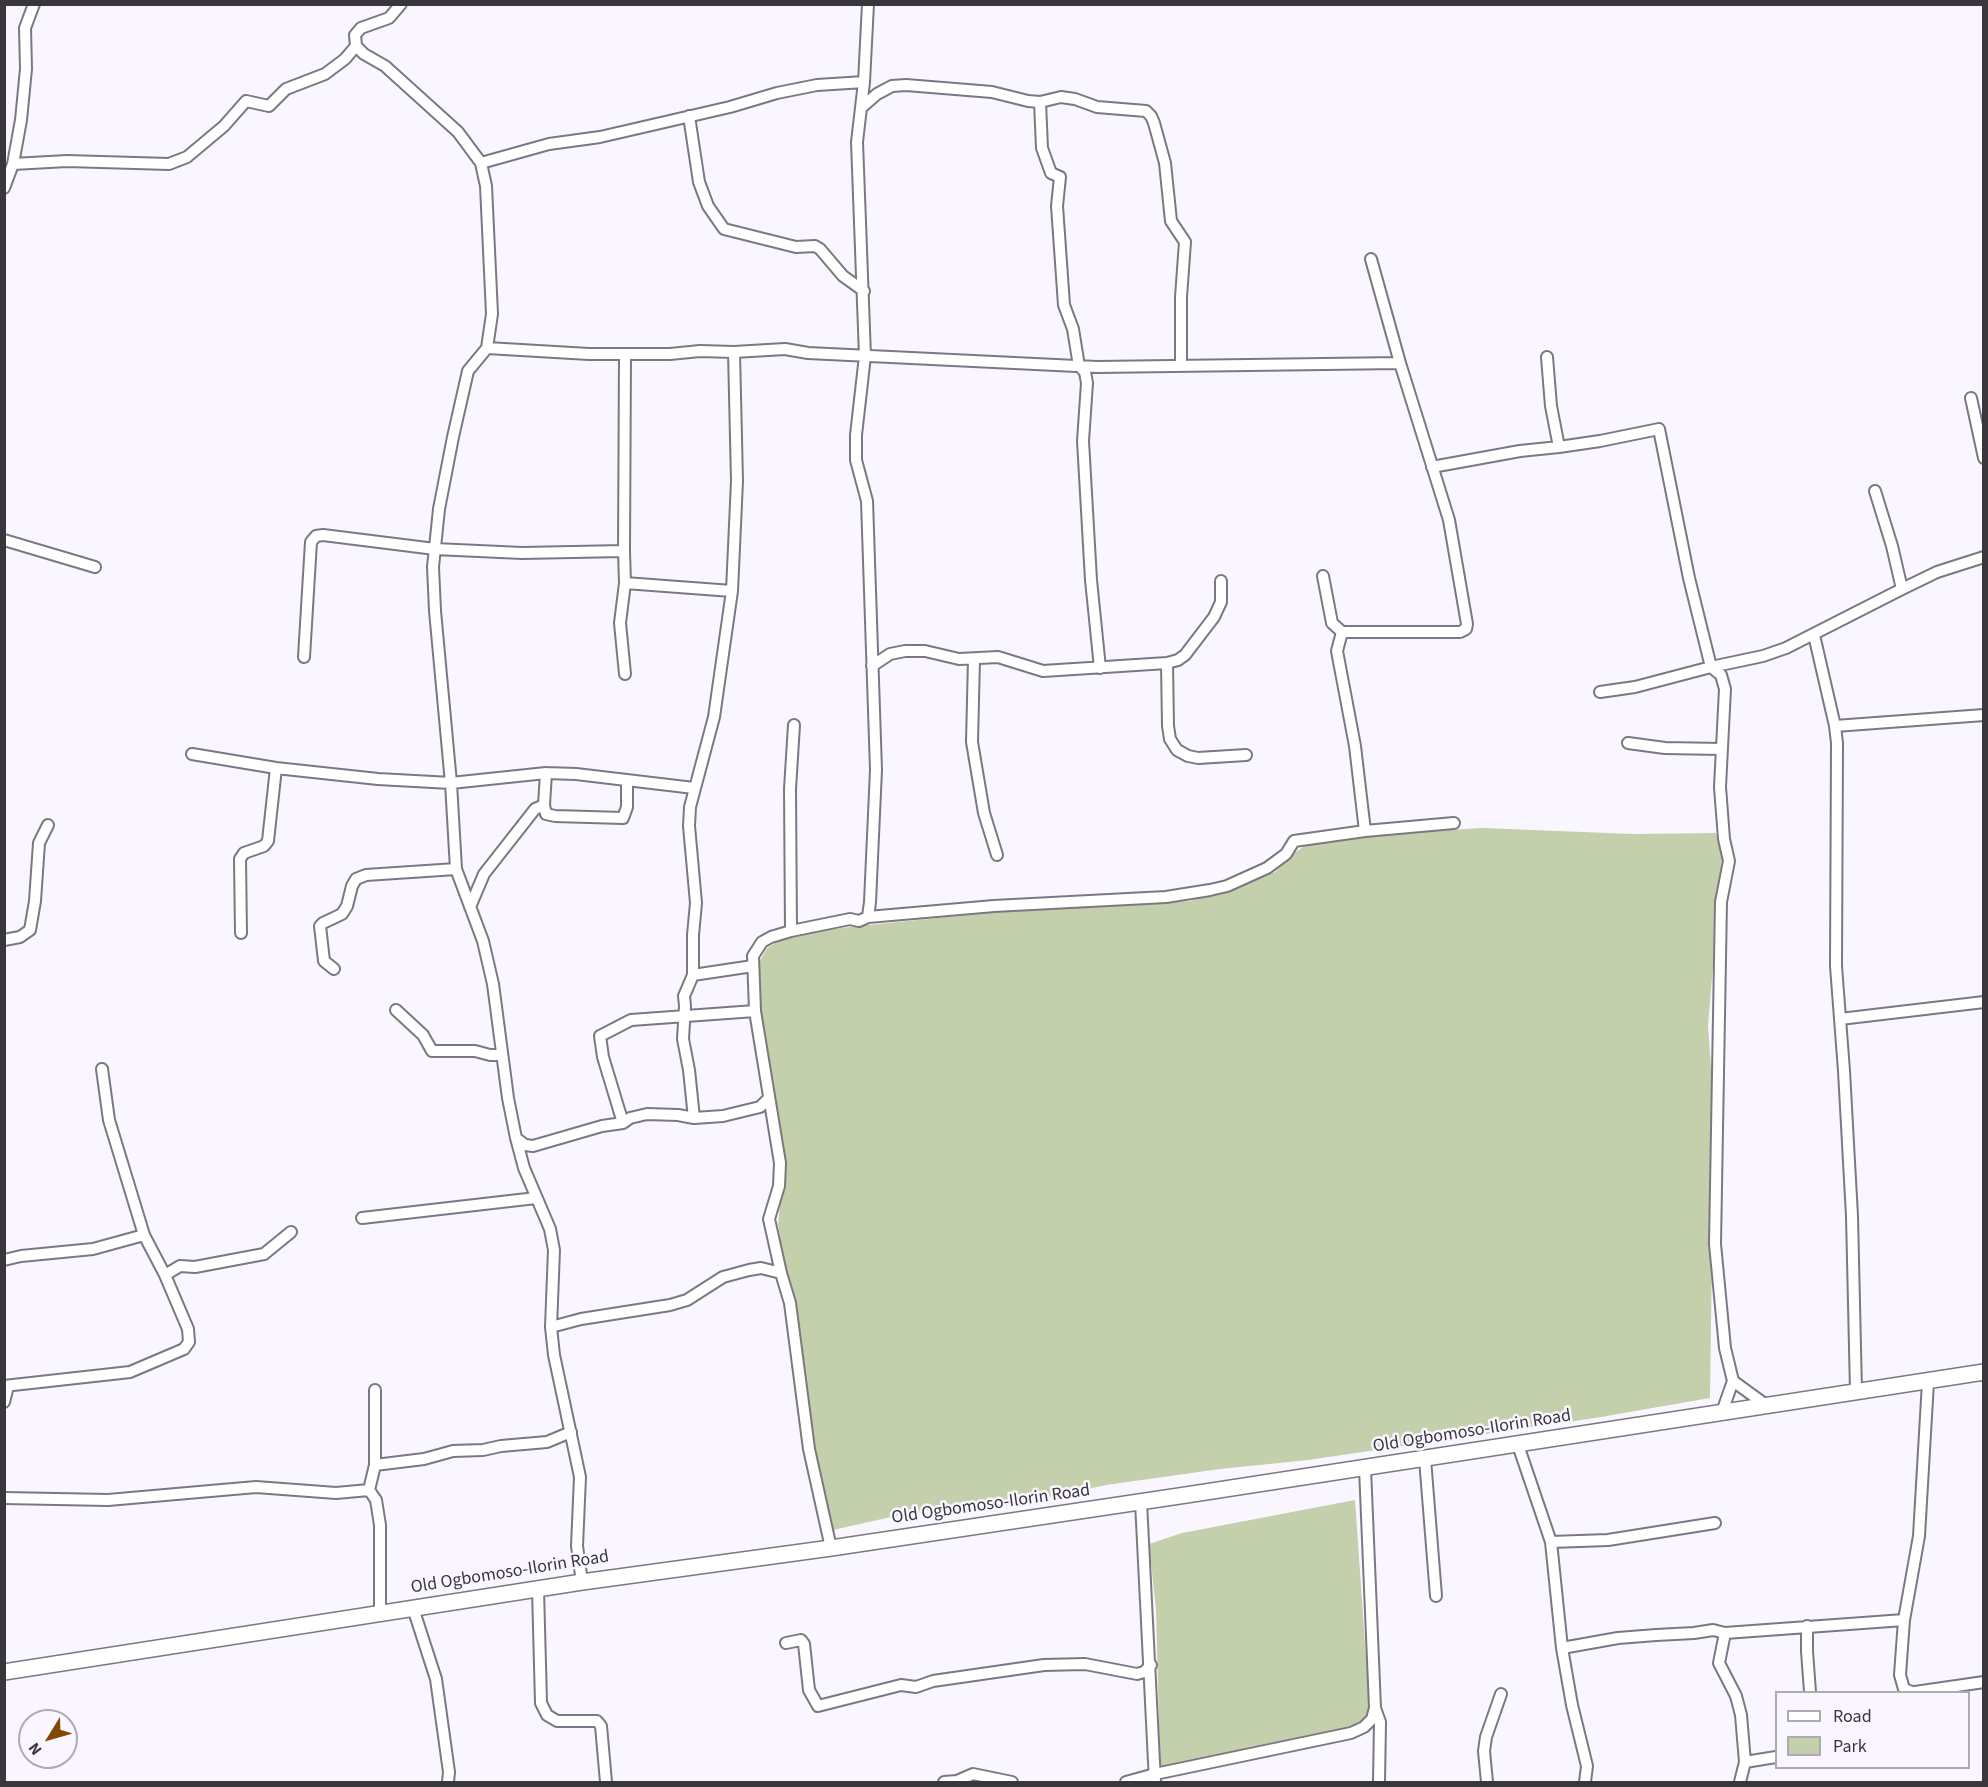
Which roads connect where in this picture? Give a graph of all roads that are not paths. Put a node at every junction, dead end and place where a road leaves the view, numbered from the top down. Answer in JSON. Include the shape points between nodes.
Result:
{"nodes":[{"id":1,"x":34,"y":4,"type":"edge"},
{"id":2,"x":401,"y":4,"type":"edge"},
{"id":3,"x":868,"y":4,"type":"edge"},
{"id":4,"x":357,"y":45,"type":"junction"},
{"id":5,"x":864,"y":82,"type":"junction"},
{"id":6,"x":1040,"y":102,"type":"junction"},
{"id":7,"x":861,"y":108,"type":"junction"},
{"id":8,"x":688,"y":116,"type":"junction"},
{"id":9,"x":481,"y":162,"type":"junction"},
{"id":10,"x":13,"y":164,"type":"junction"},
{"id":11,"x":4,"y":188,"type":"edge"},
{"id":12,"x":1371,"y":259,"type":"dead end"},
{"id":13,"x":864,"y":291,"type":"junction"},
{"id":14,"x":487,"y":348,"type":"junction"},
{"id":15,"x":734,"y":352,"type":"junction"},
{"id":16,"x":625,"y":354,"type":"junction"},
{"id":17,"x":865,"y":356,"type":"junction"},
{"id":18,"x":1547,"y":357,"type":"dead end"},
{"id":19,"x":1400,"y":363,"type":"junction"},
{"id":20,"x":1079,"y":366,"type":"junction"},
{"id":21,"x":1181,"y":366,"type":"junction"},
{"id":22,"x":1971,"y":398,"type":"dead end"},
{"id":23,"x":1559,"y":447,"type":"junction"},
{"id":24,"x":1983,"y":458,"type":"edge"},
{"id":25,"x":1432,"y":467,"type":"junction"},
{"id":26,"x":1875,"y":491,"type":"dead end"},
{"id":27,"x":4,"y":540,"type":"edge"},
{"id":28,"x":435,"y":549,"type":"junction"},
{"id":29,"x":624,"y":551,"type":"junction"},
{"id":30,"x":1983,"y":557,"type":"edge"},
{"id":31,"x":95,"y":567,"type":"dead end"},
{"id":32,"x":1323,"y":576,"type":"dead end"},
{"id":33,"x":1221,"y":580,"type":"dead end"},
{"id":34,"x":625,"y":583,"type":"junction"},
{"id":35,"x":1902,"y":589,"type":"junction"},
{"id":36,"x":732,"y":591,"type":"junction"},
{"id":37,"x":1341,"y":632,"type":"junction"},
{"id":38,"x":1814,"y":635,"type":"junction"},
{"id":39,"x":304,"y":657,"type":"dead end"},
{"id":40,"x":974,"y":659,"type":"junction"},
{"id":41,"x":1167,"y":663,"type":"junction"},
{"id":42,"x":872,"y":666,"type":"junction"},
{"id":43,"x":1711,"y":667,"type":"junction"},
{"id":44,"x":1100,"y":668,"type":"junction"},
{"id":45,"x":625,"y":674,"type":"dead end"},
{"id":46,"x":1600,"y":692,"type":"dead end"},
{"id":47,"x":1983,"y":716,"type":"edge"},
{"id":48,"x":794,"y":724,"type":"dead end"},
{"id":49,"x":1835,"y":726,"type":"junction"},
{"id":50,"x":1628,"y":743,"type":"dead end"},
{"id":51,"x":1722,"y":749,"type":"junction"},
{"id":52,"x":192,"y":754,"type":"dead end"},
{"id":53,"x":1246,"y":755,"type":"dead end"},
{"id":54,"x":276,"y":768,"type":"junction"},
{"id":55,"x":546,"y":773,"type":"junction"},
{"id":56,"x":627,"y":780,"type":"junction"},
{"id":57,"x":451,"y":783,"type":"junction"},
{"id":58,"x":694,"y":788,"type":"junction"},
{"id":59,"x":544,"y":805,"type":"junction"},
{"id":60,"x":1454,"y":823,"type":"dead end"},
{"id":61,"x":48,"y":825,"type":"dead end"},
{"id":62,"x":1365,"y":831,"type":"junction"},
{"id":63,"x":997,"y":855,"type":"dead end"},
{"id":64,"x":456,"y":869,"type":"junction"},
{"id":65,"x":470,"y":906,"type":"junction"},
{"id":66,"x":868,"y":917,"type":"junction"},
{"id":67,"x":791,"y":931,"type":"junction"},
{"id":68,"x":241,"y":933,"type":"dead end"},
{"id":69,"x":4,"y":940,"type":"edge"},
{"id":70,"x":753,"y":966,"type":"junction"},
{"id":71,"x":334,"y":969,"type":"dead end"},
{"id":72,"x":693,"y":975,"type":"junction"},
{"id":73,"x":1983,"y":1002,"type":"edge"},
{"id":74,"x":396,"y":1011,"type":"dead end"},
{"id":75,"x":755,"y":1011,"type":"junction"},
{"id":76,"x":684,"y":1017,"type":"junction"},
{"id":77,"x":1840,"y":1018,"type":"junction"},
{"id":78,"x":502,"y":1055,"type":"junction"},
{"id":79,"x":102,"y":1068,"type":"dead end"},
{"id":80,"x":769,"y":1098,"type":"junction"},
{"id":81,"x":694,"y":1118,"type":"junction"},
{"id":82,"x":622,"y":1123,"type":"junction"},
{"id":83,"x":516,"y":1138,"type":"junction"},
{"id":84,"x":536,"y":1197,"type":"junction"},
{"id":85,"x":362,"y":1218,"type":"dead end"},
{"id":86,"x":291,"y":1232,"type":"dead end"},
{"id":87,"x":144,"y":1235,"type":"junction"},
{"id":88,"x":4,"y":1260,"type":"edge"},
{"id":89,"x":781,"y":1273,"type":"junction"},
{"id":90,"x":165,"y":1275,"type":"junction"},
{"id":91,"x":551,"y":1327,"type":"junction"},
{"id":92,"x":1983,"y":1372,"type":"edge"},
{"id":93,"x":1733,"y":1381,"type":"junction"},
{"id":94,"x":1928,"y":1382,"type":"junction"},
{"id":95,"x":6,"y":1386,"type":"edge"},
{"id":96,"x":375,"y":1390,"type":"dead end"},
{"id":97,"x":1856,"y":1391,"type":"junction"},
{"id":98,"x":4,"y":1402,"type":"edge"},
{"id":99,"x":1766,"y":1405,"type":"junction"},
{"id":100,"x":1722,"y":1412,"type":"junction"},
{"id":101,"x":571,"y":1432,"type":"junction"},
{"id":102,"x":1518,"y":1445,"type":"junction"},
{"id":103,"x":1425,"y":1459,"type":"junction"},
{"id":104,"x":375,"y":1465,"type":"junction"},
{"id":105,"x":1365,"y":1468,"type":"junction"},
{"id":106,"x":369,"y":1490,"type":"junction"},
{"id":107,"x":4,"y":1498,"type":"edge"},
{"id":108,"x":1141,"y":1502,"type":"junction"},
{"id":109,"x":1715,"y":1523,"type":"dead end"},
{"id":110,"x":1551,"y":1542,"type":"junction"},
{"id":111,"x":831,"y":1548,"type":"junction"},
{"id":112,"x":582,"y":1582,"type":"junction"},
{"id":113,"x":538,"y":1588,"type":"junction"},
{"id":114,"x":1436,"y":1596,"type":"dead end"},
{"id":115,"x":413,"y":1608,"type":"junction"},
{"id":116,"x":380,"y":1613,"type":"junction"},
{"id":117,"x":1904,"y":1620,"type":"junction"},
{"id":118,"x":1808,"y":1626,"type":"junction"},
{"id":119,"x":1725,"y":1632,"type":"junction"},
{"id":120,"x":786,"y":1643,"type":"dead end"},
{"id":121,"x":1562,"y":1647,"type":"junction"},
{"id":122,"x":1151,"y":1665,"type":"junction"},
{"id":123,"x":4,"y":1672,"type":"edge"},
{"id":124,"x":1983,"y":1682,"type":"edge"},
{"id":125,"x":1810,"y":1691,"type":"edge"},
{"id":126,"x":1911,"y":1691,"type":"edge"},
{"id":127,"x":1921,"y":1691,"type":"edge"},
{"id":128,"x":1501,"y":1694,"type":"dead end"},
{"id":129,"x":1375,"y":1708,"type":"junction"},
{"id":130,"x":1775,"y":1757,"type":"edge"},
{"id":131,"x":1745,"y":1762,"type":"junction"},
{"id":132,"x":1155,"y":1778,"type":"edge"},
{"id":133,"x":447,"y":1782,"type":"edge"},
{"id":134,"x":606,"y":1782,"type":"edge"},
{"id":135,"x":944,"y":1782,"type":"edge"},
{"id":136,"x":1012,"y":1782,"type":"edge"},
{"id":137,"x":1126,"y":1782,"type":"edge"},
{"id":138,"x":1379,"y":1782,"type":"edge"},
{"id":139,"x":1487,"y":1782,"type":"edge"},
{"id":140,"x":1585,"y":1782,"type":"edge"},
{"id":141,"x":1740,"y":1782,"type":"edge"}],
"edges":[{"from":1,"to":10,"type":"street","via":[[25,28],[26,69]]},
{"from":2,"to":4,"type":"street","via":[[388,18],[361,28],[356,35]]},
{"from":3,"to":5,"type":"street"},
{"from":4,"to":9,"type":"street","via":[[458,132]]},
{"from":4,"to":10,"type":"street","via":[[325,74],[286,89],[269,106],[246,101],[186,158],[169,164]]},
{"from":5,"to":7,"type":"street"},
{"from":5,"to":8,"type":"street","via":[[816,85]]},
{"from":6,"to":7,"type":"street","via":[[992,92],[906,84],[877,94]]},
{"from":6,"to":20,"type":"street","via":[[1042,148],[1051,172],[1060,177],[1057,206],[1062,290]]},
{"from":6,"to":21,"type":"street","via":[[1061,97],[1097,107],[1146,111],[1151,116],[1165,163],[1170,221],[1185,242]]},
{"from":7,"to":13,"type":"street","via":[[857,142]]},
{"from":8,"to":9,"type":"street"},
{"from":8,"to":13,"type":"street","via":[[699,182],[708,206],[724,229],[796,247],[815,246],[843,276]]},
{"from":9,"to":14,"type":"street","via":[[486,186],[492,314]]},
{"from":10,"to":11,"type":"street"},
{"from":12,"to":19,"type":"street"},
{"from":13,"to":17,"type":"street"},
{"from":14,"to":16,"type":"street"},
{"from":14,"to":28,"type":"street","via":[[468,371],[464,384]]},
{"from":15,"to":16,"type":"street"},
{"from":15,"to":17,"type":"street","via":[[785,349]]},
{"from":15,"to":36,"type":"street","via":[[738,481]]},
{"from":16,"to":29,"type":"street"},
{"from":17,"to":20,"type":"street"},
{"from":17,"to":42,"type":"street","via":[[856,444],[867,501]]},
{"from":18,"to":23,"type":"street"},
{"from":19,"to":21,"type":"street"},
{"from":19,"to":25,"type":"street"},
{"from":20,"to":21,"type":"street"},
{"from":20,"to":44,"type":"street","via":[[1087,383],[1083,441]]},
{"from":22,"to":24,"type":"street"},
{"from":23,"to":25,"type":"street"},
{"from":23,"to":43,"type":"street","via":[[1659,429]]},
{"from":25,"to":37,"type":"street","via":[[1449,520],[1466,630]]},
{"from":26,"to":35,"type":"street"},
{"from":27,"to":31,"type":"street"},
{"from":28,"to":29,"type":"street","via":[[522,553]]},
{"from":28,"to":39,"type":"street","via":[[316,536],[311,542]]},
{"from":28,"to":57,"type":"street","via":[[435,611]]},
{"from":29,"to":34,"type":"street"},
{"from":30,"to":35,"type":"street"},
{"from":32,"to":37,"type":"street","via":[[1332,622]]},
{"from":33,"to":41,"type":"street","via":[[1221,602],[1214,617],[1185,655]]},
{"from":34,"to":36,"type":"street"},
{"from":34,"to":45,"type":"street","via":[[620,623]]},
{"from":35,"to":38,"type":"street"},
{"from":36,"to":58,"type":"street","via":[[714,717]]},
{"from":37,"to":62,"type":"street","via":[[1337,651],[1355,746]]},
{"from":38,"to":43,"type":"street","via":[[1763,656]]},
{"from":38,"to":49,"type":"street"},
{"from":40,"to":42,"type":"street","via":[[905,651],[882,658]]},
{"from":40,"to":44,"type":"street","via":[[998,657],[1043,671]]},
{"from":40,"to":63,"type":"street","via":[[972,741],[984,813]]},
{"from":41,"to":44,"type":"street"},
{"from":41,"to":53,"type":"street","via":[[1168,726],[1177,750],[1198,758]]},
{"from":42,"to":66,"type":"street","via":[[876,770]]},
{"from":43,"to":46,"type":"street"},
{"from":43,"to":51,"type":"street","via":[[1721,675],[1725,688]]},
{"from":47,"to":49,"type":"street"},
{"from":48,"to":67,"type":"street","via":[[790,789]]},
{"from":49,"to":77,"type":"street","via":[[1836,966]]},
{"from":50,"to":51,"type":"street"},
{"from":51,"to":93,"type":"street","via":[[1720,787],[1729,861],[1721,902],[1715,1244],[1725,1348]]},
{"from":52,"to":54,"type":"street"},
{"from":54,"to":57,"type":"street"},
{"from":54,"to":68,"type":"street","via":[[268,841],[240,859]]},
{"from":55,"to":56,"type":"street"},
{"from":55,"to":57,"type":"street"},
{"from":55,"to":59,"type":"street"},
{"from":56,"to":58,"type":"street"},
{"from":56,"to":59,"type":"street","via":[[623,818],[555,816],[546,814]]},
{"from":57,"to":64,"type":"street"},
{"from":58,"to":72,"type":"street","via":[[689,826],[696,903]]},
{"from":59,"to":65,"type":"street","via":[[535,809],[484,874]]},
{"from":60,"to":62,"type":"street"},
{"from":61,"to":69,"type":"street","via":[[39,843],[30,930],[20,938]]},
{"from":62,"to":66,"type":"street","via":[[1294,841],[1286,854],[1267,868],[1210,890],[1166,897]]},
{"from":64,"to":65,"type":"street"},
{"from":64,"to":71,"type":"street","via":[[356,879],[342,914],[320,926],[324,961]]},
{"from":65,"to":78,"type":"street","via":[[493,984]]},
{"from":66,"to":67,"type":"street"},
{"from":67,"to":70,"type":"street","via":[[762,942],[753,956]]},
{"from":70,"to":72,"type":"street"},
{"from":70,"to":75,"type":"street"},
{"from":72,"to":76,"type":"street","via":[[684,996]]},
{"from":73,"to":77,"type":"street"},
{"from":74,"to":78,"type":"street","via":[[423,1035],[432,1051]]},
{"from":75,"to":76,"type":"street"},
{"from":75,"to":80,"type":"street"},
{"from":76,"to":81,"type":"street","via":[[683,1039]]},
{"from":76,"to":82,"type":"street","via":[[631,1020],[600,1036]]},
{"from":77,"to":97,"type":"street"},
{"from":78,"to":83,"type":"street"},
{"from":79,"to":87,"type":"street","via":[[109,1120]]},
{"from":80,"to":81,"type":"street","via":[[760,1107]]},
{"from":80,"to":89,"type":"street","via":[[780,1163],[779,1186],[769,1219]]},
{"from":81,"to":82,"type":"street","via":[[646,1114]]},
{"from":82,"to":83,"type":"street","via":[[533,1146]]},
{"from":83,"to":84,"type":"street"},
{"from":84,"to":85,"type":"street"},
{"from":84,"to":91,"type":"street","via":[[550,1228],[554,1250]]},
{"from":86,"to":90,"type":"street","via":[[264,1254],[195,1267],[180,1266]]},
{"from":87,"to":88,"type":"street","via":[[93,1249]]},
{"from":87,"to":90,"type":"street"},
{"from":89,"to":91,"type":"street","via":[[761,1268],[743,1271],[723,1277],[687,1300],[670,1305]]},
{"from":89,"to":111,"type":"street","via":[[790,1303],[809,1449]]},
{"from":90,"to":95,"type":"street","via":[[188,1329],[189,1342],[184,1349],[130,1372]]},
{"from":91,"to":101,"type":"street"},
{"from":92,"to":94,"type":"highway","name":"Old Ogbomoso-Ilorin Road"},
{"from":93,"to":99,"type":"street"},
{"from":93,"to":100,"type":"street"},
{"from":94,"to":97,"type":"highway","name":"Old Ogbomoso-Ilorin Road"},
{"from":94,"to":117,"type":"street","via":[[1918,1536]]},
{"from":95,"to":98,"type":"street"},
{"from":96,"to":104,"type":"street"},
{"from":97,"to":99,"type":"highway","name":"Old Ogbomoso-Ilorin Road"},
{"from":99,"to":100,"type":"highway","name":"Old Ogbomoso-Ilorin Road"},
{"from":100,"to":102,"type":"highway","name":"Old Ogbomoso-Ilorin Road"},
{"from":101,"to":104,"type":"street","via":[[548,1442],[453,1450],[424,1459]]},
{"from":101,"to":112,"type":"street","via":[[581,1486],[577,1546]]},
{"from":102,"to":103,"type":"highway","name":"Old Ogbomoso-Ilorin Road"},
{"from":102,"to":110,"type":"street"},
{"from":103,"to":105,"type":"highway","name":"Old Ogbomoso-Ilorin Road"},
{"from":103,"to":114,"type":"street"},
{"from":104,"to":106,"type":"street"},
{"from":105,"to":108,"type":"highway","name":"Old Ogbomoso-Ilorin Road"},
{"from":105,"to":129,"type":"street"},
{"from":106,"to":107,"type":"street","via":[[336,1493],[256,1487],[108,1500]]},
{"from":106,"to":116,"type":"street","via":[[376,1500],[380,1525]]},
{"from":108,"to":111,"type":"highway","name":"Old Ogbomoso-Ilorin Road"},
{"from":108,"to":122,"type":"street"},
{"from":109,"to":110,"type":"street","via":[[1608,1540]]},
{"from":110,"to":121,"type":"street"},
{"from":111,"to":112,"type":"highway","name":"Old Ogbomoso-Ilorin Road"},
{"from":112,"to":113,"type":"highway","name":"Old Ogbomoso-Ilorin Road"},
{"from":113,"to":115,"type":"highway","name":"Old Ogbomoso-Ilorin Road"},
{"from":113,"to":134,"type":"street","via":[[542,1703],[547,1715],[557,1721],[597,1721],[601,1726]]},
{"from":115,"to":116,"type":"highway","name":"Old Ogbomoso-Ilorin Road"},
{"from":115,"to":133,"type":"street","via":[[436,1679]]},
{"from":116,"to":123,"type":"highway","name":"Old Ogbomoso-Ilorin Road"},
{"from":117,"to":118,"type":"street"},
{"from":117,"to":126,"type":"street","via":[[1900,1675],[1904,1689]]},
{"from":118,"to":119,"type":"street"},
{"from":118,"to":125,"type":"street"},
{"from":119,"to":121,"type":"street","via":[[1618,1638]]},
{"from":119,"to":131,"type":"street","via":[[1719,1663],[1741,1715]]},
{"from":120,"to":122,"type":"street","via":[[801,1640],[804,1644],[809,1690],[818,1706],[901,1685],[916,1687],[933,1680],[1044,1665],[1085,1664],[1137,1674]]},
{"from":121,"to":140,"type":"street","via":[[1585,1758]]},
{"from":122,"to":132,"type":"street"},
{"from":124,"to":127,"type":"street"},
{"from":128,"to":139,"type":"street","via":[[1486,1737]]},
{"from":129,"to":132,"type":"street","via":[[1372,1719],[1351,1733]]},
{"from":129,"to":138,"type":"street","via":[[1380,1722]]},
{"from":130,"to":131,"type":"street"},
{"from":131,"to":141,"type":"street"},
{"from":132,"to":137,"type":"street"},
{"from":135,"to":136,"type":"street","via":[[973,1774]]}]}
